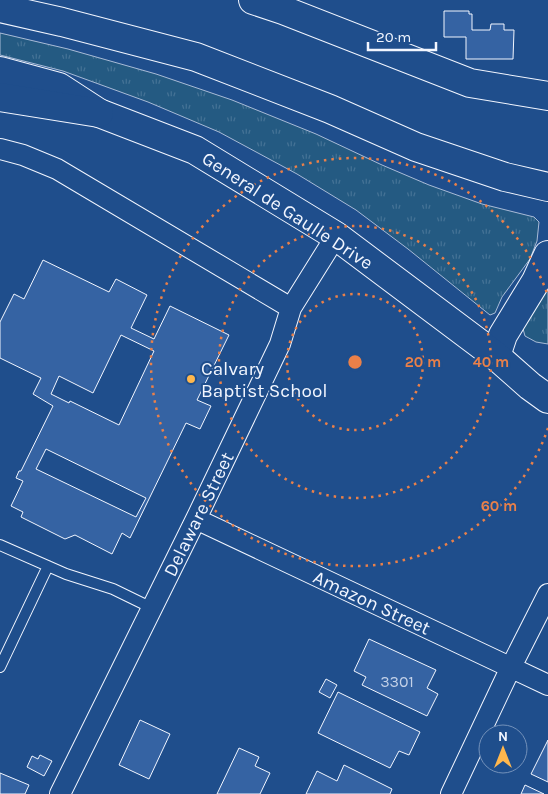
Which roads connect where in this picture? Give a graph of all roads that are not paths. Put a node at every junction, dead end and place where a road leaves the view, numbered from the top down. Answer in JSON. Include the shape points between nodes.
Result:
{"nodes":[{"id":1,"x":253,"y":0,"type":"edge"},
{"id":2,"x":284,"y":5,"type":"edge"},
{"id":3,"x":0,"y":8,"type":"edge"},
{"id":4,"x":0,"y":71,"type":"edge"},
{"id":5,"x":548,"y":96,"type":"edge"},
{"id":6,"x":0,"y":97,"type":"edge"},
{"id":7,"x":99,"y":113,"type":"junction"},
{"id":8,"x":0,"y":149,"type":"edge"},
{"id":9,"x":548,"y":187,"type":"edge"},
{"id":10,"x":336,"y":236,"type":"junction"},
{"id":11,"x":548,"y":255,"type":"edge"},
{"id":12,"x":291,"y":308,"type":"junction"},
{"id":13,"x":496,"y":356,"type":"junction"},
{"id":14,"x":542,"y":391,"type":"edge"},
{"id":15,"x":196,"y":519,"type":"junction"},
{"id":16,"x":0,"y":545,"type":"edge"},
{"id":17,"x":48,"y":566,"type":"junction"},
{"id":18,"x":548,"y":594,"type":"edge"},
{"id":19,"x":152,"y":608,"type":"junction"},
{"id":20,"x":511,"y":666,"type":"junction"},
{"id":21,"x":0,"y":667,"type":"edge"},
{"id":22,"x":548,"y":685,"type":"edge"},
{"id":23,"x":63,"y":793,"type":"edge"},
{"id":24,"x":451,"y":794,"type":"edge"}],
"edges":[{"from":1,"to":2,"type":"main road"},
{"from":2,"to":5,"type":"main road","via":[[470,83]]},
{"from":3,"to":9,"type":"main road","via":[[196,57],[322,105],[416,147],[505,177]]},
{"from":4,"to":7,"type":"main road","name":"General de Gaulle Drive","via":[[59,87]]},
{"from":6,"to":7,"type":"main road"},
{"from":7,"to":10,"type":"main road","name":"General de Gaulle Drive","via":[[195,150]]},
{"from":8,"to":12,"type":"street","via":[[57,169]]},
{"from":10,"to":12,"type":"street","name":"Delaware Street"},
{"from":10,"to":13,"type":"main road","name":"General de Gaulle Drive"},
{"from":11,"to":13,"type":"main road","via":[[503,335]]},
{"from":12,"to":15,"type":"street","name":"Delaware Street","via":[[280,344]]},
{"from":13,"to":14,"type":"main road","name":"General de Gaulle Drive"},
{"from":15,"to":19,"type":"street","name":"Delaware Street"},
{"from":15,"to":20,"type":"street","name":"Amazon Street"},
{"from":16,"to":17,"type":"lane"},
{"from":17,"to":19,"type":"lane","via":[[113,589]]},
{"from":17,"to":21,"type":"lane"},
{"from":18,"to":20,"type":"street","via":[[538,620]]},
{"from":19,"to":23,"type":"street","name":"Delaware Street"},
{"from":20,"to":22,"type":"street","name":"Amazon Street"},
{"from":20,"to":24,"type":"street"}]}
